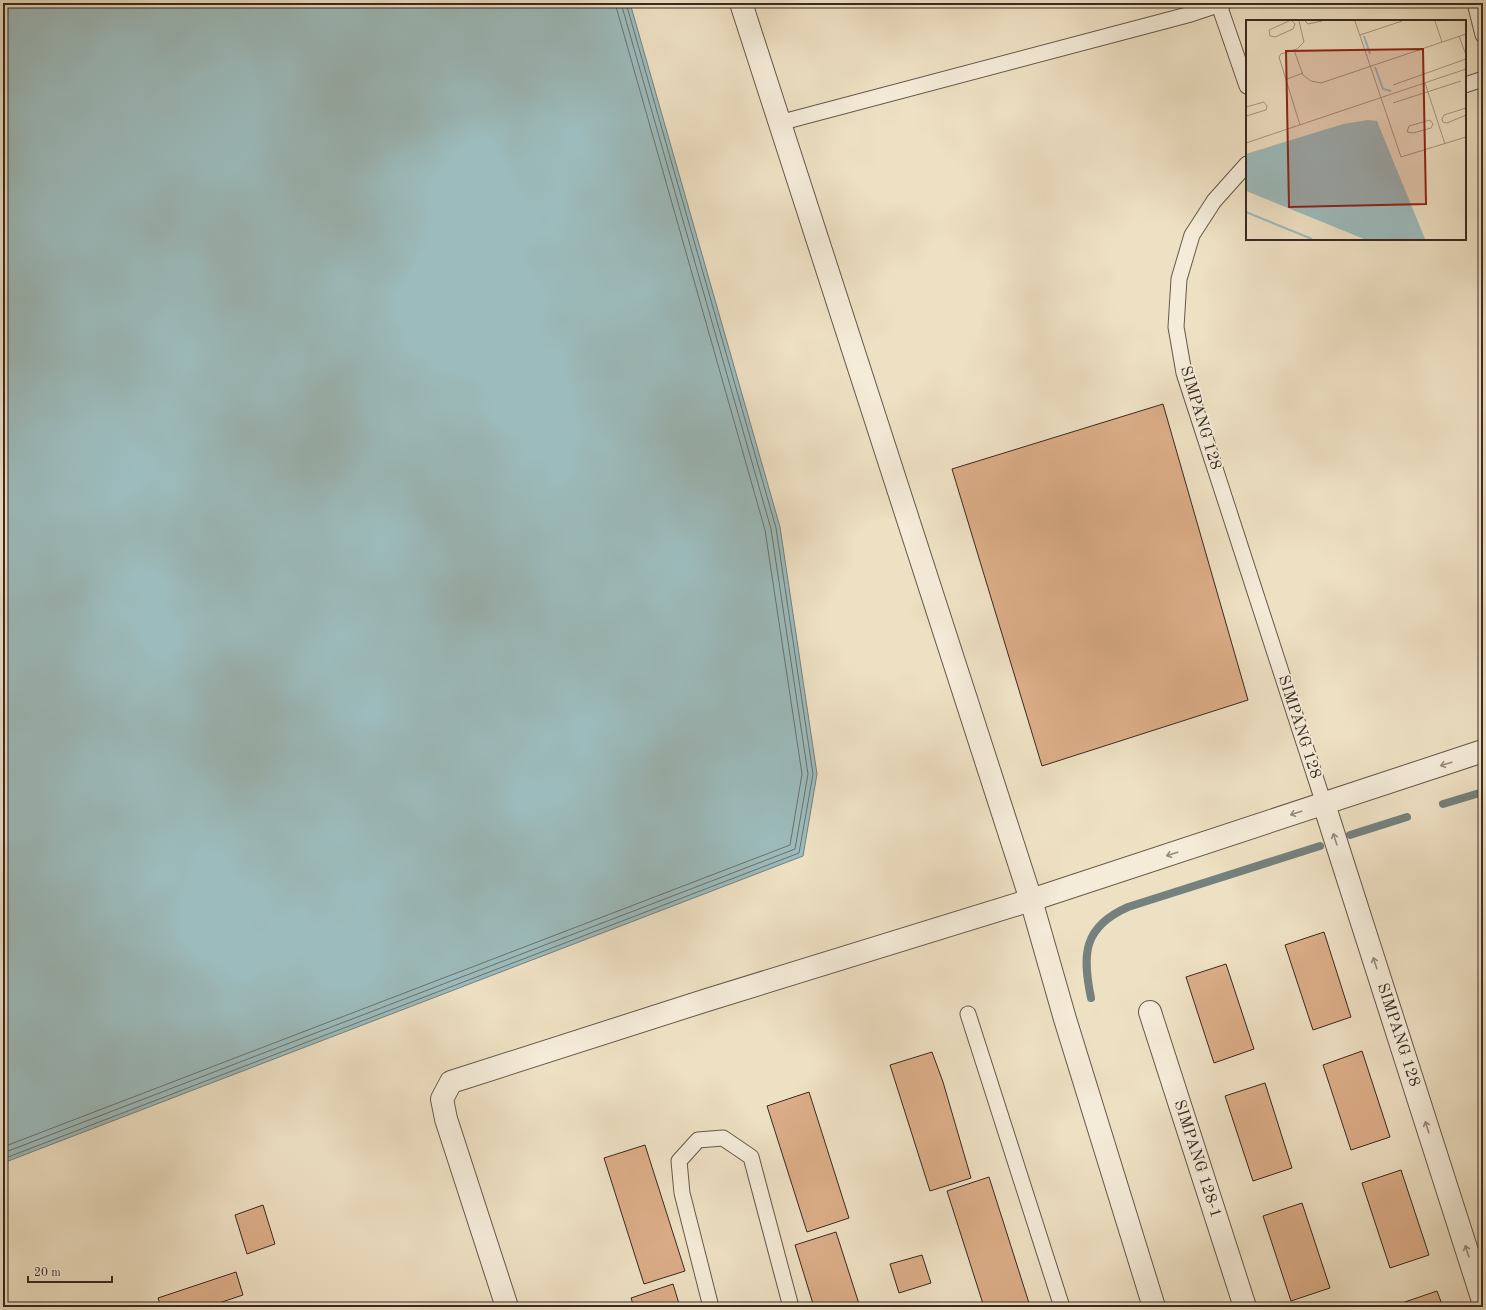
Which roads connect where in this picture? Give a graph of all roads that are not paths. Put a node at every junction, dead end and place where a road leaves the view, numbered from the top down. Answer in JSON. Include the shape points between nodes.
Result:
{"nodes":[{"id":1,"x":741,"y":3,"type":"edge"},
{"id":2,"x":1475,"y":3,"type":"edge"},
{"id":3,"x":1221,"y":4,"type":"edge"},
{"id":4,"x":1483,"y":35,"type":"edge"},
{"id":5,"x":1483,"y":79,"type":"edge"},
{"id":6,"x":1246,"y":83,"type":"edge"},
{"id":7,"x":1466,"y":85,"type":"edge"},
{"id":8,"x":779,"y":123,"type":"junction"},
{"id":9,"x":1246,"y":165,"type":"edge"},
{"id":10,"x":1483,"y":751,"type":"edge"},
{"id":11,"x":1324,"y":804,"type":"junction"},
{"id":12,"x":1030,"y":900,"type":"junction"},
{"id":13,"x":1150,"y":1012,"type":"dead end"},
{"id":14,"x":968,"y":1014,"type":"dead end"},
{"id":15,"x":1483,"y":1301,"type":"edge"},
{"id":16,"x":507,"y":1307,"type":"edge"},
{"id":17,"x":711,"y":1307,"type":"edge"},
{"id":18,"x":792,"y":1307,"type":"edge"},
{"id":19,"x":1062,"y":1307,"type":"edge"},
{"id":20,"x":1154,"y":1307,"type":"edge"},
{"id":21,"x":1245,"y":1307,"type":"edge"}],
"edges":[{"from":1,"to":8,"type":"street"},
{"from":2,"to":4,"type":"lane"},
{"from":3,"to":6,"type":"lane"},
{"from":3,"to":8,"type":"lane"},
{"from":5,"to":7,"type":"lane"},
{"from":8,"to":12,"type":"street"},
{"from":9,"to":11,"type":"lane","name":"SIMPANG 128","via":[[1214,201],[1192,235],[1179,280],[1176,327],[1184,373]]},
{"from":10,"to":11,"type":"street","one_way":true},
{"from":11,"to":12,"type":"street","one_way":true},
{"from":15,"to":11,"type":"street","name":"SIMPANG 128","one_way":true},
{"from":12,"to":16,"type":"street","via":[[451,1082],[442,1099],[446,1119]]},
{"from":12,"to":20,"type":"street"},
{"from":13,"to":21,"type":"street","name":"SIMPANG 128-1"},
{"from":14,"to":19,"type":"lane"},
{"from":17,"to":18,"type":"lane","via":[[682,1193],[679,1161],[698,1140],[722,1138],[751,1157]]}]}
